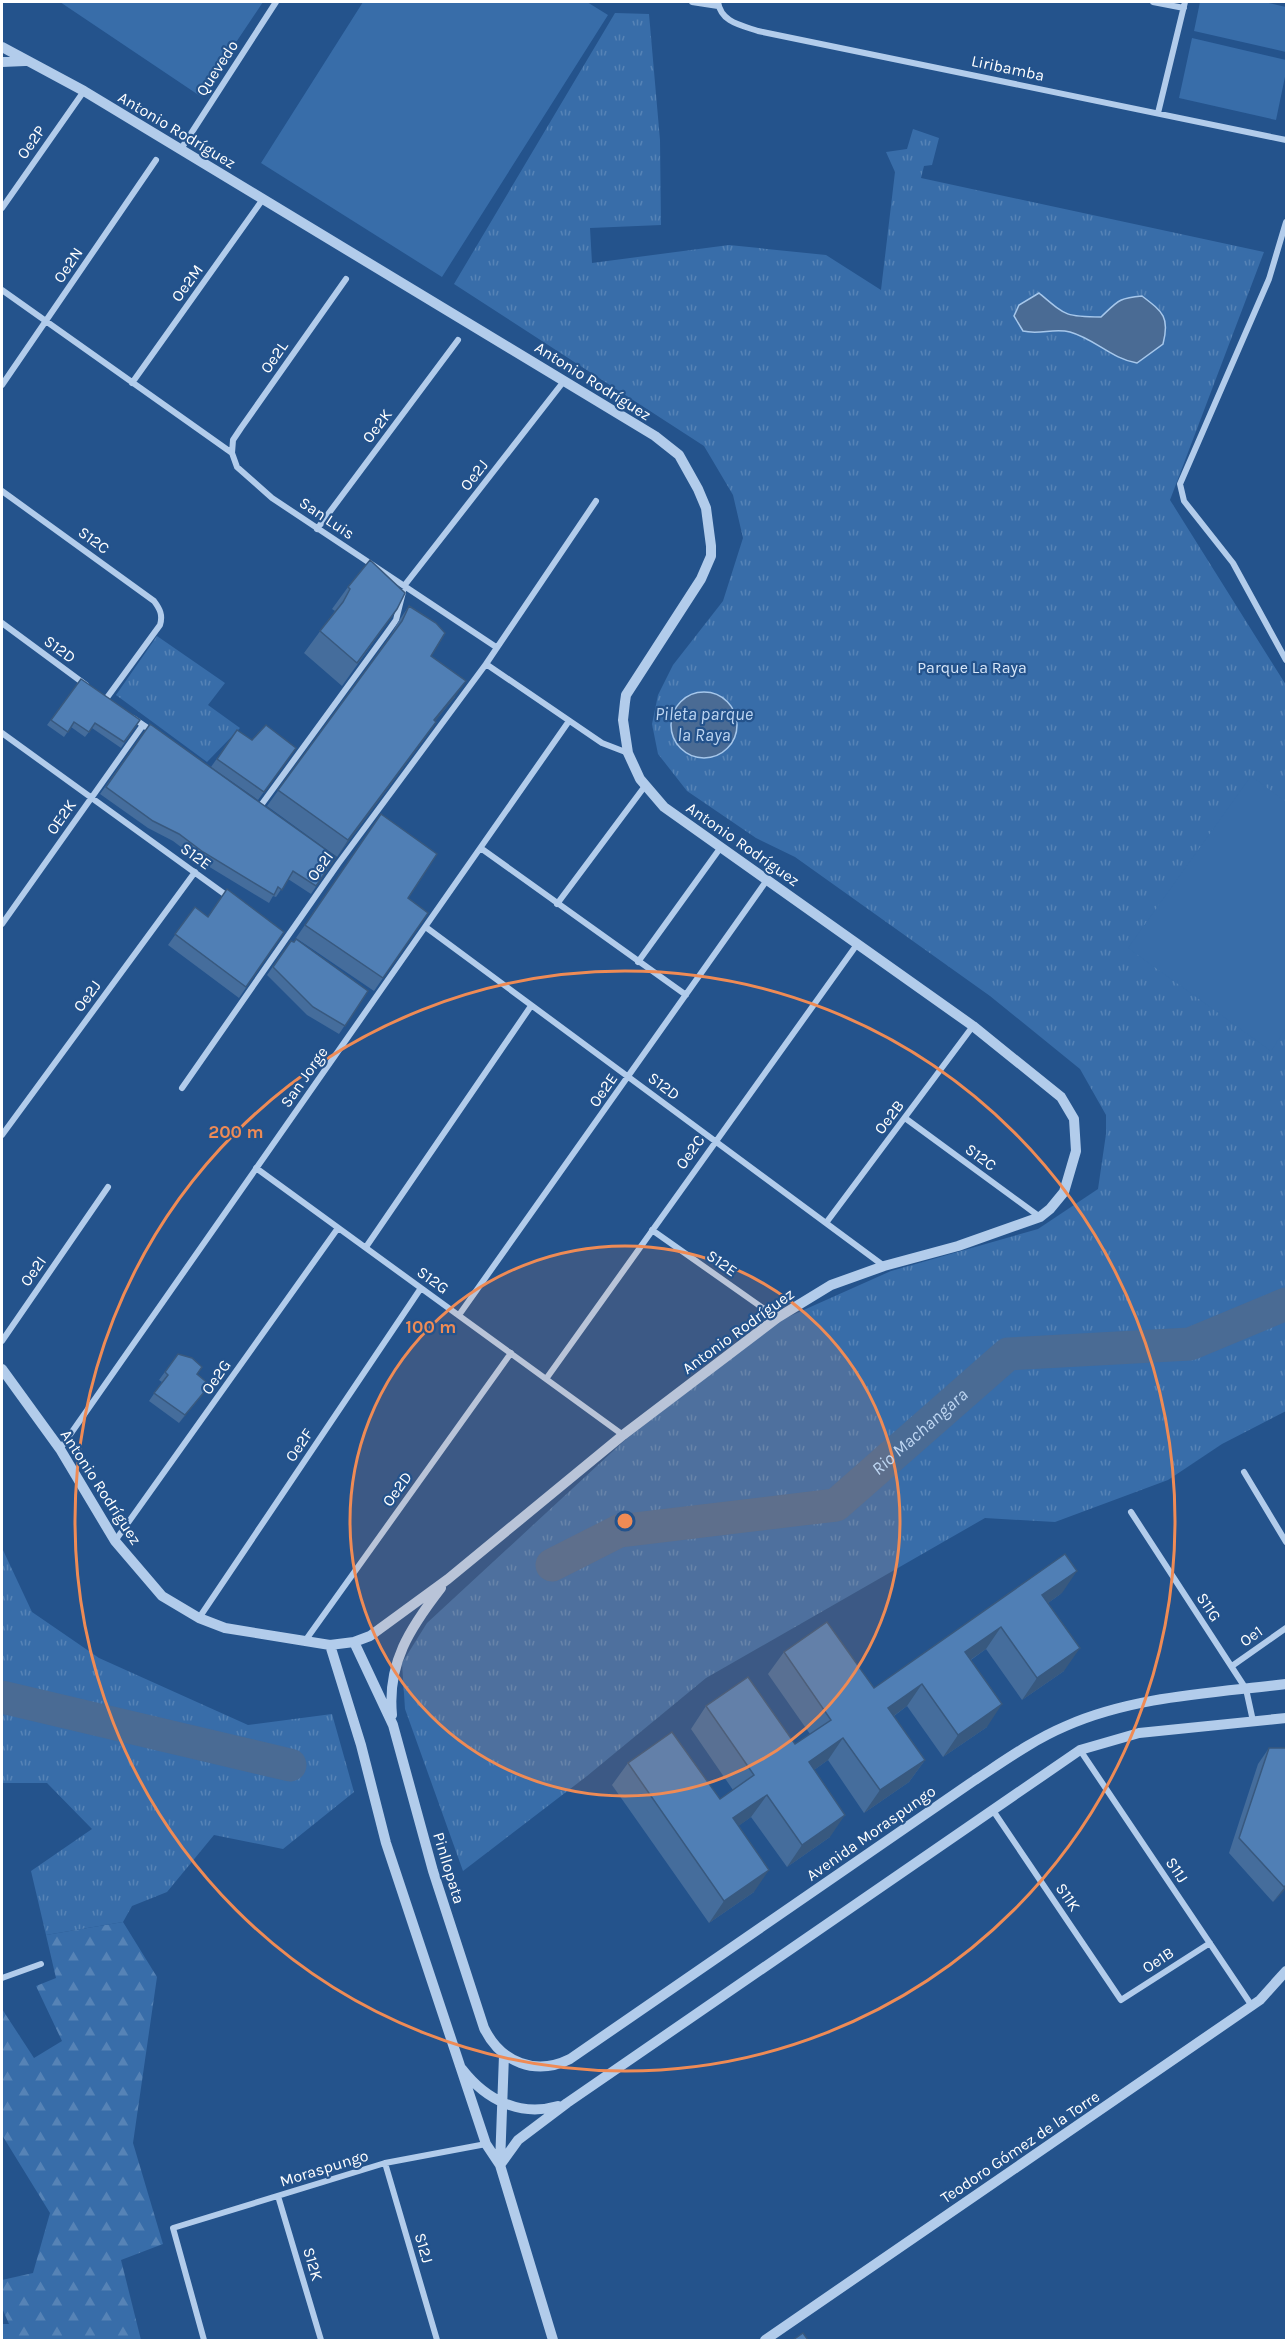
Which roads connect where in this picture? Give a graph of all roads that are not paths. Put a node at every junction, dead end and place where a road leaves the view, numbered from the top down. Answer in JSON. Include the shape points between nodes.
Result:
{"nodes":[{"id":1,"x":276,"y":2,"type":"edge"},
{"id":2,"x":692,"y":2,"type":"edge"},
{"id":3,"x":1153,"y":2,"type":"edge"},
{"id":4,"x":718,"y":4,"type":"edge"},
{"id":5,"x":1185,"y":5,"type":"edge"},
{"id":6,"x":2,"y":47,"type":"edge"},
{"id":7,"x":26,"y":61,"type":"junction"},
{"id":8,"x":2,"y":62,"type":"edge"},
{"id":9,"x":84,"y":91,"type":"junction"},
{"id":10,"x":1158,"y":113,"type":"junction"},
{"id":11,"x":1286,"y":139,"type":"edge"},
{"id":12,"x":181,"y":149,"type":"junction"},
{"id":13,"x":156,"y":160,"type":"dead end"},
{"id":14,"x":263,"y":199,"type":"junction"},
{"id":15,"x":2,"y":208,"type":"edge"},
{"id":16,"x":1287,"y":222,"type":"edge"},
{"id":17,"x":346,"y":279,"type":"dead end"},
{"id":18,"x":2,"y":290,"type":"edge"},
{"id":19,"x":46,"y":322,"type":"junction"},
{"id":20,"x":458,"y":340,"type":"dead end"},
{"id":21,"x":565,"y":380,"type":"junction"},
{"id":22,"x":132,"y":383,"type":"junction"},
{"id":23,"x":2,"y":385,"type":"edge"},
{"id":24,"x":232,"y":453,"type":"junction"},
{"id":25,"x":2,"y":490,"type":"edge"},
{"id":26,"x":596,"y":501,"type":"dead end"},
{"id":27,"x":317,"y":529,"type":"junction"},
{"id":28,"x":404,"y":586,"type":"junction"},
{"id":29,"x":2,"y":623,"type":"edge"},
{"id":30,"x":496,"y":647,"type":"junction"},
{"id":31,"x":1287,"y":660,"type":"edge"},
{"id":32,"x":486,"y":664,"type":"junction"},
{"id":33,"x":106,"y":699,"type":"junction"},
{"id":34,"x":115,"y":706,"type":"edge"},
{"id":35,"x":124,"y":712,"type":"edge"},
{"id":36,"x":569,"y":721,"type":"junction"},
{"id":37,"x":143,"y":725,"type":"junction"},
{"id":38,"x":3,"y":737,"type":"edge"},
{"id":39,"x":161,"y":738,"type":"edge"},
{"id":40,"x":628,"y":753,"type":"junction"},
{"id":41,"x":645,"y":786,"type":"junction"},
{"id":42,"x":91,"y":797,"type":"junction"},
{"id":43,"x":251,"y":802,"type":"edge"},
{"id":44,"x":259,"y":808,"type":"junction"},
{"id":45,"x":268,"y":814,"type":"edge"},
{"id":46,"x":721,"y":847,"type":"junction"},
{"id":47,"x":482,"y":849,"type":"junction"},
{"id":48,"x":329,"y":858,"type":"edge"},
{"id":49,"x":338,"y":864,"type":"junction"},
{"id":50,"x":195,"y":872,"type":"junction"},
{"id":51,"x":767,"y":880,"type":"junction"},
{"id":52,"x":557,"y":904,"type":"junction"},
{"id":53,"x":240,"y":905,"type":"edge"},
{"id":54,"x":2,"y":924,"type":"edge"},
{"id":55,"x":427,"y":928,"type":"junction"},
{"id":56,"x":276,"y":931,"type":"edge"},
{"id":57,"x":285,"y":938,"type":"junction"},
{"id":58,"x":858,"y":943,"type":"junction"},
{"id":59,"x":294,"y":944,"type":"edge"},
{"id":60,"x":638,"y":962,"type":"junction"},
{"id":61,"x":366,"y":994,"type":"edge"},
{"id":62,"x":686,"y":995,"type":"junction"},
{"id":63,"x":375,"y":1001,"type":"junction"},
{"id":64,"x":531,"y":1006,"type":"junction"},
{"id":65,"x":973,"y":1026,"type":"junction"},
{"id":66,"x":629,"y":1077,"type":"junction"},
{"id":67,"x":182,"y":1088,"type":"dead end"},
{"id":68,"x":905,"y":1118,"type":"junction"},
{"id":69,"x":2,"y":1136,"type":"edge"},
{"id":70,"x":715,"y":1140,"type":"junction"},
{"id":71,"x":256,"y":1168,"type":"junction"},
{"id":72,"x":108,"y":1187,"type":"dead end"},
{"id":73,"x":1040,"y":1217,"type":"junction"},
{"id":74,"x":826,"y":1223,"type":"junction"},
{"id":75,"x":338,"y":1228,"type":"junction"},
{"id":76,"x":652,"y":1230,"type":"junction"},
{"id":77,"x":366,"y":1247,"type":"junction"},
{"id":78,"x":884,"y":1266,"type":"junction"},
{"id":79,"x":421,"y":1288,"type":"junction"},
{"id":80,"x":459,"y":1315,"type":"junction"},
{"id":81,"x":777,"y":1318,"type":"junction"},
{"id":82,"x":2,"y":1341,"type":"edge"},
{"id":83,"x":511,"y":1353,"type":"junction"},
{"id":84,"x":2,"y":1369,"type":"edge"},
{"id":85,"x":546,"y":1379,"type":"junction"},
{"id":86,"x":623,"y":1434,"type":"junction"},
{"id":87,"x":60,"y":1449,"type":"junction"},
{"id":88,"x":1244,"y":1472,"type":"dead end"},
{"id":89,"x":1131,"y":1512,"type":"dead end"},
{"id":90,"x":115,"y":1541,"type":"junction"},
{"id":91,"x":1287,"y":1542,"type":"edge"},
{"id":92,"x":448,"y":1579,"type":"junction"},
{"id":93,"x":199,"y":1618,"type":"junction"},
{"id":94,"x":1287,"y":1628,"type":"edge"},
{"id":95,"x":305,"y":1641,"type":"junction"},
{"id":96,"x":354,"y":1642,"type":"junction"},
{"id":97,"x":330,"y":1645,"type":"junction"},
{"id":98,"x":1232,"y":1666,"type":"junction"},
{"id":99,"x":1287,"y":1684,"type":"edge"},
{"id":100,"x":1246,"y":1689,"type":"junction"},
{"id":101,"x":1287,"y":1718,"type":"edge"},
{"id":102,"x":1254,"y":1721,"type":"junction"},
{"id":103,"x":393,"y":1725,"type":"junction"},
{"id":104,"x":1080,"y":1750,"type":"junction"},
{"id":105,"x":992,"y":1809,"type":"junction"},
{"id":106,"x":1210,"y":1943,"type":"junction"},
{"id":107,"x":41,"y":1964,"type":"dead end"},
{"id":108,"x":1287,"y":1971,"type":"edge"},
{"id":109,"x":2,"y":1978,"type":"edge"},
{"id":110,"x":1121,"y":2000,"type":"joint"},
{"id":111,"x":1252,"y":2006,"type":"junction"},
{"id":112,"x":504,"y":2055,"type":"junction"},
{"id":113,"x":455,"y":2056,"type":"junction"},
{"id":114,"x":502,"y":2103,"type":"junction"},
{"id":115,"x":567,"y":2103,"type":"junction"},
{"id":116,"x":486,"y":2144,"type":"junction"},
{"id":117,"x":385,"y":2163,"type":"junction"},
{"id":118,"x":500,"y":2165,"type":"junction"},
{"id":119,"x":278,"y":2196,"type":"junction"},
{"id":120,"x":204,"y":2340,"type":"edge"},
{"id":121,"x":321,"y":2340,"type":"edge"},
{"id":122,"x":437,"y":2340,"type":"edge"},
{"id":123,"x":553,"y":2340,"type":"edge"},
{"id":124,"x":765,"y":2340,"type":"edge"}],
"edges":[{"from":1,"to":12,"type":"street","name":"Quevedo"},
{"from":2,"to":4,"type":"street"},
{"from":3,"to":5,"type":"street"},
{"from":4,"to":10,"type":"street","name":"Liribamba","via":[[726,19],[758,31]]},
{"from":5,"to":10,"type":"street"},
{"from":6,"to":7,"type":"street","name":"Antonio Rodríguez"},
{"from":7,"to":8,"type":"street","name":"Antonio Rodríguez"},
{"from":7,"to":9,"type":"street","name":"Antonio Rodríguez"},
{"from":9,"to":12,"type":"street","name":"Antonio Rodríguez"},
{"from":9,"to":15,"type":"street","name":"Oe2P"},
{"from":10,"to":11,"type":"street","name":"Liribamba"},
{"from":12,"to":14,"type":"street","name":"Antonio Rodríguez"},
{"from":13,"to":19,"type":"street","name":"Oe2N"},
{"from":14,"to":21,"type":"street","name":"Antonio Rodríguez"},
{"from":14,"to":22,"type":"street","name":"Oe2M"},
{"from":16,"to":31,"type":"street","via":[[1269,279],[1180,484],[1184,501],[1233,563]]},
{"from":17,"to":24,"type":"street","name":"Oe2L","via":[[233,440]]},
{"from":18,"to":19,"type":"street","name":"San Luis"},
{"from":19,"to":22,"type":"street","name":"San Luis"},
{"from":19,"to":23,"type":"street","name":"Oe2N"},
{"from":20,"to":27,"type":"street","name":"Oe2K"},
{"from":21,"to":28,"type":"street","name":"Oe2J"},
{"from":21,"to":40,"type":"street","name":"Antonio Rodríguez","via":[[679,455],[698,489],[710,525],[711,556],[701,579],[626,695],[622,720]]},
{"from":22,"to":24,"type":"street","name":"San Luis"},
{"from":24,"to":27,"type":"street","name":"San Luis","via":[[246,477]]},
{"from":25,"to":33,"type":"street","name":"S12C","via":[[160,608],[162,617],[155,632]]},
{"from":26,"to":30,"type":"street"},
{"from":27,"to":28,"type":"street","name":"San Luis"},
{"from":28,"to":30,"type":"street","name":"San Luis"},
{"from":28,"to":44,"type":"street","via":[[401,604],[386,634]]},
{"from":29,"to":33,"type":"street","name":"S12D"},
{"from":30,"to":32,"type":"street"},
{"from":32,"to":36,"type":"street"},
{"from":32,"to":49,"type":"street","name":"Oe2I"},
{"from":33,"to":34,"type":"street","name":"S12D"},
{"from":35,"to":37,"type":"street"},
{"from":36,"to":40,"type":"street","via":[[602,743]]},
{"from":36,"to":47,"type":"street","name":"San Jorge"},
{"from":37,"to":39,"type":"street"},
{"from":37,"to":42,"type":"street","name":"OE2K"},
{"from":38,"to":42,"type":"street","name":"S12E"},
{"from":40,"to":41,"type":"street","name":"Antonio Rodríguez"},
{"from":41,"to":46,"type":"street","name":"Antonio Rodríguez","via":[[664,807]]},
{"from":41,"to":52,"type":"street"},
{"from":42,"to":50,"type":"street","name":"S12E"},
{"from":42,"to":54,"type":"street","name":"OE2K"},
{"from":43,"to":44,"type":"street"},
{"from":44,"to":45,"type":"street"},
{"from":46,"to":51,"type":"street","name":"Antonio Rodríguez"},
{"from":46,"to":60,"type":"street"},
{"from":47,"to":52,"type":"street"},
{"from":47,"to":55,"type":"street","name":"San Jorge"},
{"from":48,"to":49,"type":"street"},
{"from":49,"to":57,"type":"street","name":"Oe2I"},
{"from":50,"to":53,"type":"street","name":"S12E"},
{"from":50,"to":69,"type":"street","name":"Oe2J"},
{"from":51,"to":58,"type":"street","name":"Antonio Rodríguez"},
{"from":51,"to":62,"type":"street","name":"Oe2E"},
{"from":52,"to":60,"type":"street"},
{"from":55,"to":63,"type":"street","name":"San Jorge"},
{"from":55,"to":64,"type":"street","name":"S12D"},
{"from":56,"to":57,"type":"street"},
{"from":57,"to":59,"type":"street"},
{"from":57,"to":67,"type":"street","name":"Oe2I"},
{"from":58,"to":65,"type":"street","name":"Antonio Rodríguez"},
{"from":58,"to":70,"type":"street","name":"Oe2C"},
{"from":60,"to":62,"type":"street"},
{"from":61,"to":63,"type":"street"},
{"from":62,"to":66,"type":"street","name":"Oe2E"},
{"from":63,"to":71,"type":"street","name":"San Jorge"},
{"from":64,"to":66,"type":"street","name":"S12D"},
{"from":64,"to":77,"type":"street"},
{"from":65,"to":68,"type":"street","name":"Oe2B"},
{"from":65,"to":73,"type":"street","name":"Antonio Rodríguez","via":[[1053,1089],[1068,1105],[1074,1119],[1075,1161],[1064,1192]]},
{"from":66,"to":70,"type":"street","name":"S12D"},
{"from":66,"to":80,"type":"street","name":"Oe2E"},
{"from":68,"to":73,"type":"street","name":"S12C"},
{"from":68,"to":74,"type":"street","name":"Oe2B"},
{"from":70,"to":74,"type":"street","name":"S12D"},
{"from":70,"to":76,"type":"street","name":"Oe2C"},
{"from":71,"to":75,"type":"street","name":"S12G"},
{"from":71,"to":87,"type":"street","name":"San Jorge"},
{"from":72,"to":82,"type":"street","name":"Oe2I"},
{"from":73,"to":78,"type":"street","name":"Antonio Rodríguez","via":[[958,1246]]},
{"from":74,"to":78,"type":"street","name":"S12D"},
{"from":75,"to":77,"type":"street","name":"S12G"},
{"from":75,"to":90,"type":"street","name":"Oe2G"},
{"from":76,"to":81,"type":"street","name":"S12E"},
{"from":76,"to":85,"type":"street","name":"Oe2C"},
{"from":77,"to":79,"type":"street","name":"S12G"},
{"from":78,"to":81,"type":"street","name":"Antonio Rodríguez","via":[[831,1285]]},
{"from":79,"to":80,"type":"street","name":"S12G"},
{"from":79,"to":93,"type":"street","name":"Oe2F"},
{"from":80,"to":83,"type":"street","name":"S12G"},
{"from":81,"to":86,"type":"street","name":"Antonio Rodríguez"},
{"from":83,"to":85,"type":"street","name":"S12G"},
{"from":83,"to":95,"type":"street","name":"Oe2D"},
{"from":84,"to":87,"type":"street","name":"Antonio Rodríguez"},
{"from":85,"to":86,"type":"street","name":"S12G"},
{"from":86,"to":92,"type":"street","name":"Antonio Rodríguez"},
{"from":87,"to":90,"type":"street","name":"Antonio Rodríguez"},
{"from":88,"to":91,"type":"street"},
{"from":89,"to":98,"type":"street","name":"S11G"},
{"from":90,"to":93,"type":"street","name":"Antonio Rodríguez","via":[[162,1596]]},
{"from":92,"to":96,"type":"street","name":"Antonio Rodríguez","via":[[370,1636]]},
{"from":92,"to":103,"type":"street","name":"Antonio Rodríguez","via":[[400,1649],[392,1675]]},
{"from":93,"to":95,"type":"street","name":"Antonio Rodríguez","via":[[225,1628]]},
{"from":94,"to":98,"type":"street","name":"Oe1"},
{"from":95,"to":97,"type":"street","name":"Antonio Rodríguez"},
{"from":96,"to":97,"type":"street","name":"Antonio Rodríguez"},
{"from":96,"to":103,"type":"street","name":"Pinllopata"},
{"from":97,"to":113,"type":"street","via":[[386,1843]]},
{"from":98,"to":100,"type":"street","name":"S11G"},
{"from":99,"to":100,"type":"street","name":"Avenida Moraspungo"},
{"from":100,"to":102,"type":"street","name":"S11G"},
{"from":100,"to":112,"type":"street","name":"Avenida Moraspungo","via":[[1131,1704],[1065,1726],[975,1780],[570,2059],[540,2067],[519,2064]]},
{"from":101,"to":102,"type":"street"},
{"from":102,"to":104,"type":"street","via":[[1139,1733]]},
{"from":103,"to":112,"type":"street","name":"Pinllopata","via":[[433,1871],[484,2028]]},
{"from":104,"to":105,"type":"street"},
{"from":104,"to":106,"type":"street","name":"S11J"},
{"from":105,"to":110,"type":"street","name":"S11K"},
{"from":105,"to":115,"type":"street"},
{"from":106,"to":110,"type":"street","name":"Oe1B"},
{"from":106,"to":111,"type":"street","name":"S11J"},
{"from":107,"to":109,"type":"street"},
{"from":108,"to":111,"type":"street","name":"Teodoro Gómez de la Torre"},
{"from":111,"to":124,"type":"street","name":"Teodoro Gómez de la Torre"},
{"from":112,"to":114,"type":"street"},
{"from":113,"to":114,"type":"street","via":[[470,2079]]},
{"from":113,"to":116,"type":"street"},
{"from":114,"to":115,"type":"street","via":[[535,2110]]},
{"from":114,"to":118,"type":"street"},
{"from":115,"to":118,"type":"street","via":[[518,2140]]},
{"from":116,"to":117,"type":"street","name":"Moraspungo"},
{"from":116,"to":118,"type":"street"},
{"from":117,"to":119,"type":"street","name":"Moraspungo"},
{"from":117,"to":122,"type":"street","name":"S12J"},
{"from":118,"to":123,"type":"street"},
{"from":119,"to":120,"type":"street","name":"Moraspungo","via":[[173,2228]]},
{"from":119,"to":121,"type":"street","name":"S12K"}]}
